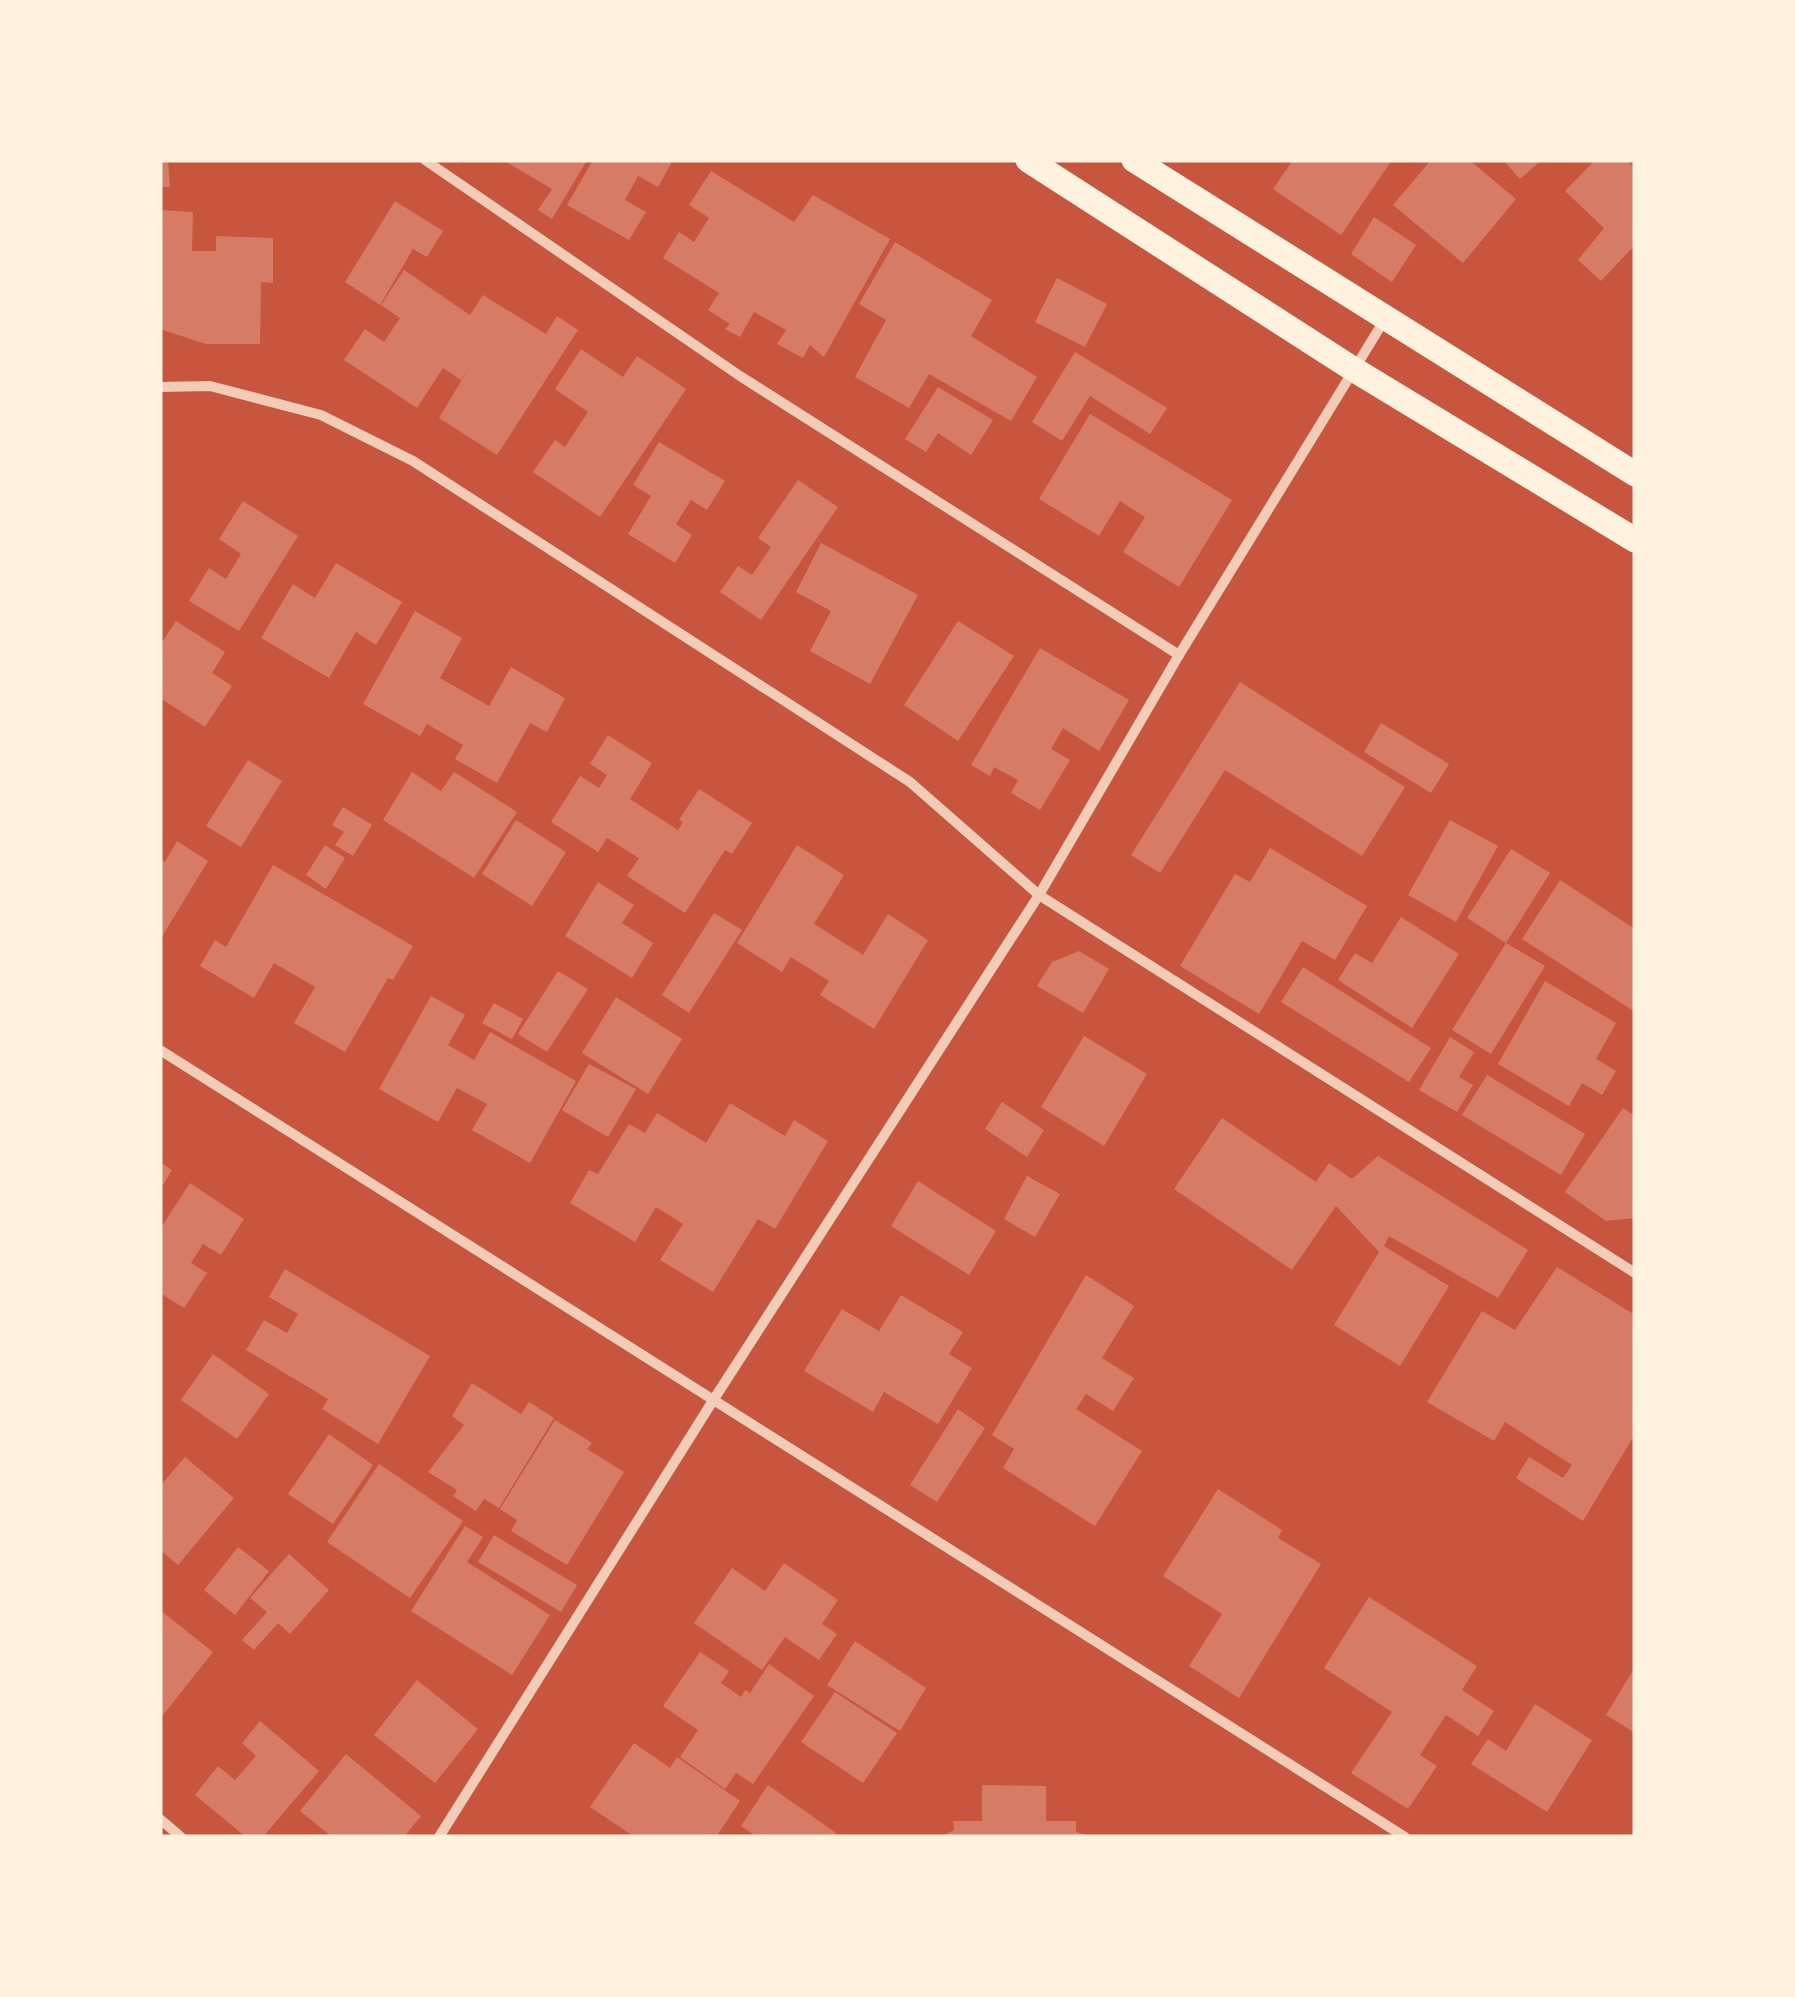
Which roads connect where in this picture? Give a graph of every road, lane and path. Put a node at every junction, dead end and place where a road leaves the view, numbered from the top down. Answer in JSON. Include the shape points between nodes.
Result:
{"nodes":[{"id":1,"x":425,"y":160,"type":"edge"},
{"id":2,"x":1028,"y":160,"type":"edge"},
{"id":3,"x":1134,"y":160,"type":"edge"},
{"id":4,"x":1386,"y":318,"type":"junction"},
{"id":5,"x":1353,"y":369,"type":"junction"},
{"id":6,"x":160,"y":387,"type":"edge"},
{"id":7,"x":1635,"y":474,"type":"edge"},
{"id":8,"x":1635,"y":540,"type":"edge"},
{"id":9,"x":1179,"y":655,"type":"junction"},
{"id":10,"x":1040,"y":895,"type":"junction"},
{"id":11,"x":160,"y":1050,"type":"edge"},
{"id":12,"x":1635,"y":1273,"type":"edge"},
{"id":13,"x":714,"y":1399,"type":"junction"},
{"id":14,"x":160,"y":1819,"type":"edge"},
{"id":15,"x":181,"y":1837,"type":"edge"},
{"id":16,"x":440,"y":1837,"type":"edge"},
{"id":17,"x":1406,"y":1837,"type":"edge"}],
"edges":[{"from":1,"to":9,"type":"street","via":[[740,376]]},
{"from":2,"to":5,"type":"main road"},
{"from":3,"to":4,"type":"main road"},
{"from":4,"to":5,"type":"street"},
{"from":4,"to":7,"type":"main road"},
{"from":5,"to":8,"type":"main road"},
{"from":5,"to":9,"type":"street"},
{"from":6,"to":10,"type":"street","via":[[210,386],[321,415],[413,461],[910,782]]},
{"from":9,"to":10,"type":"street"},
{"from":10,"to":12,"type":"street"},
{"from":10,"to":13,"type":"street"},
{"from":11,"to":13,"type":"street"},
{"from":13,"to":16,"type":"street"},
{"from":13,"to":17,"type":"street"},
{"from":14,"to":15,"type":"street"}]}
